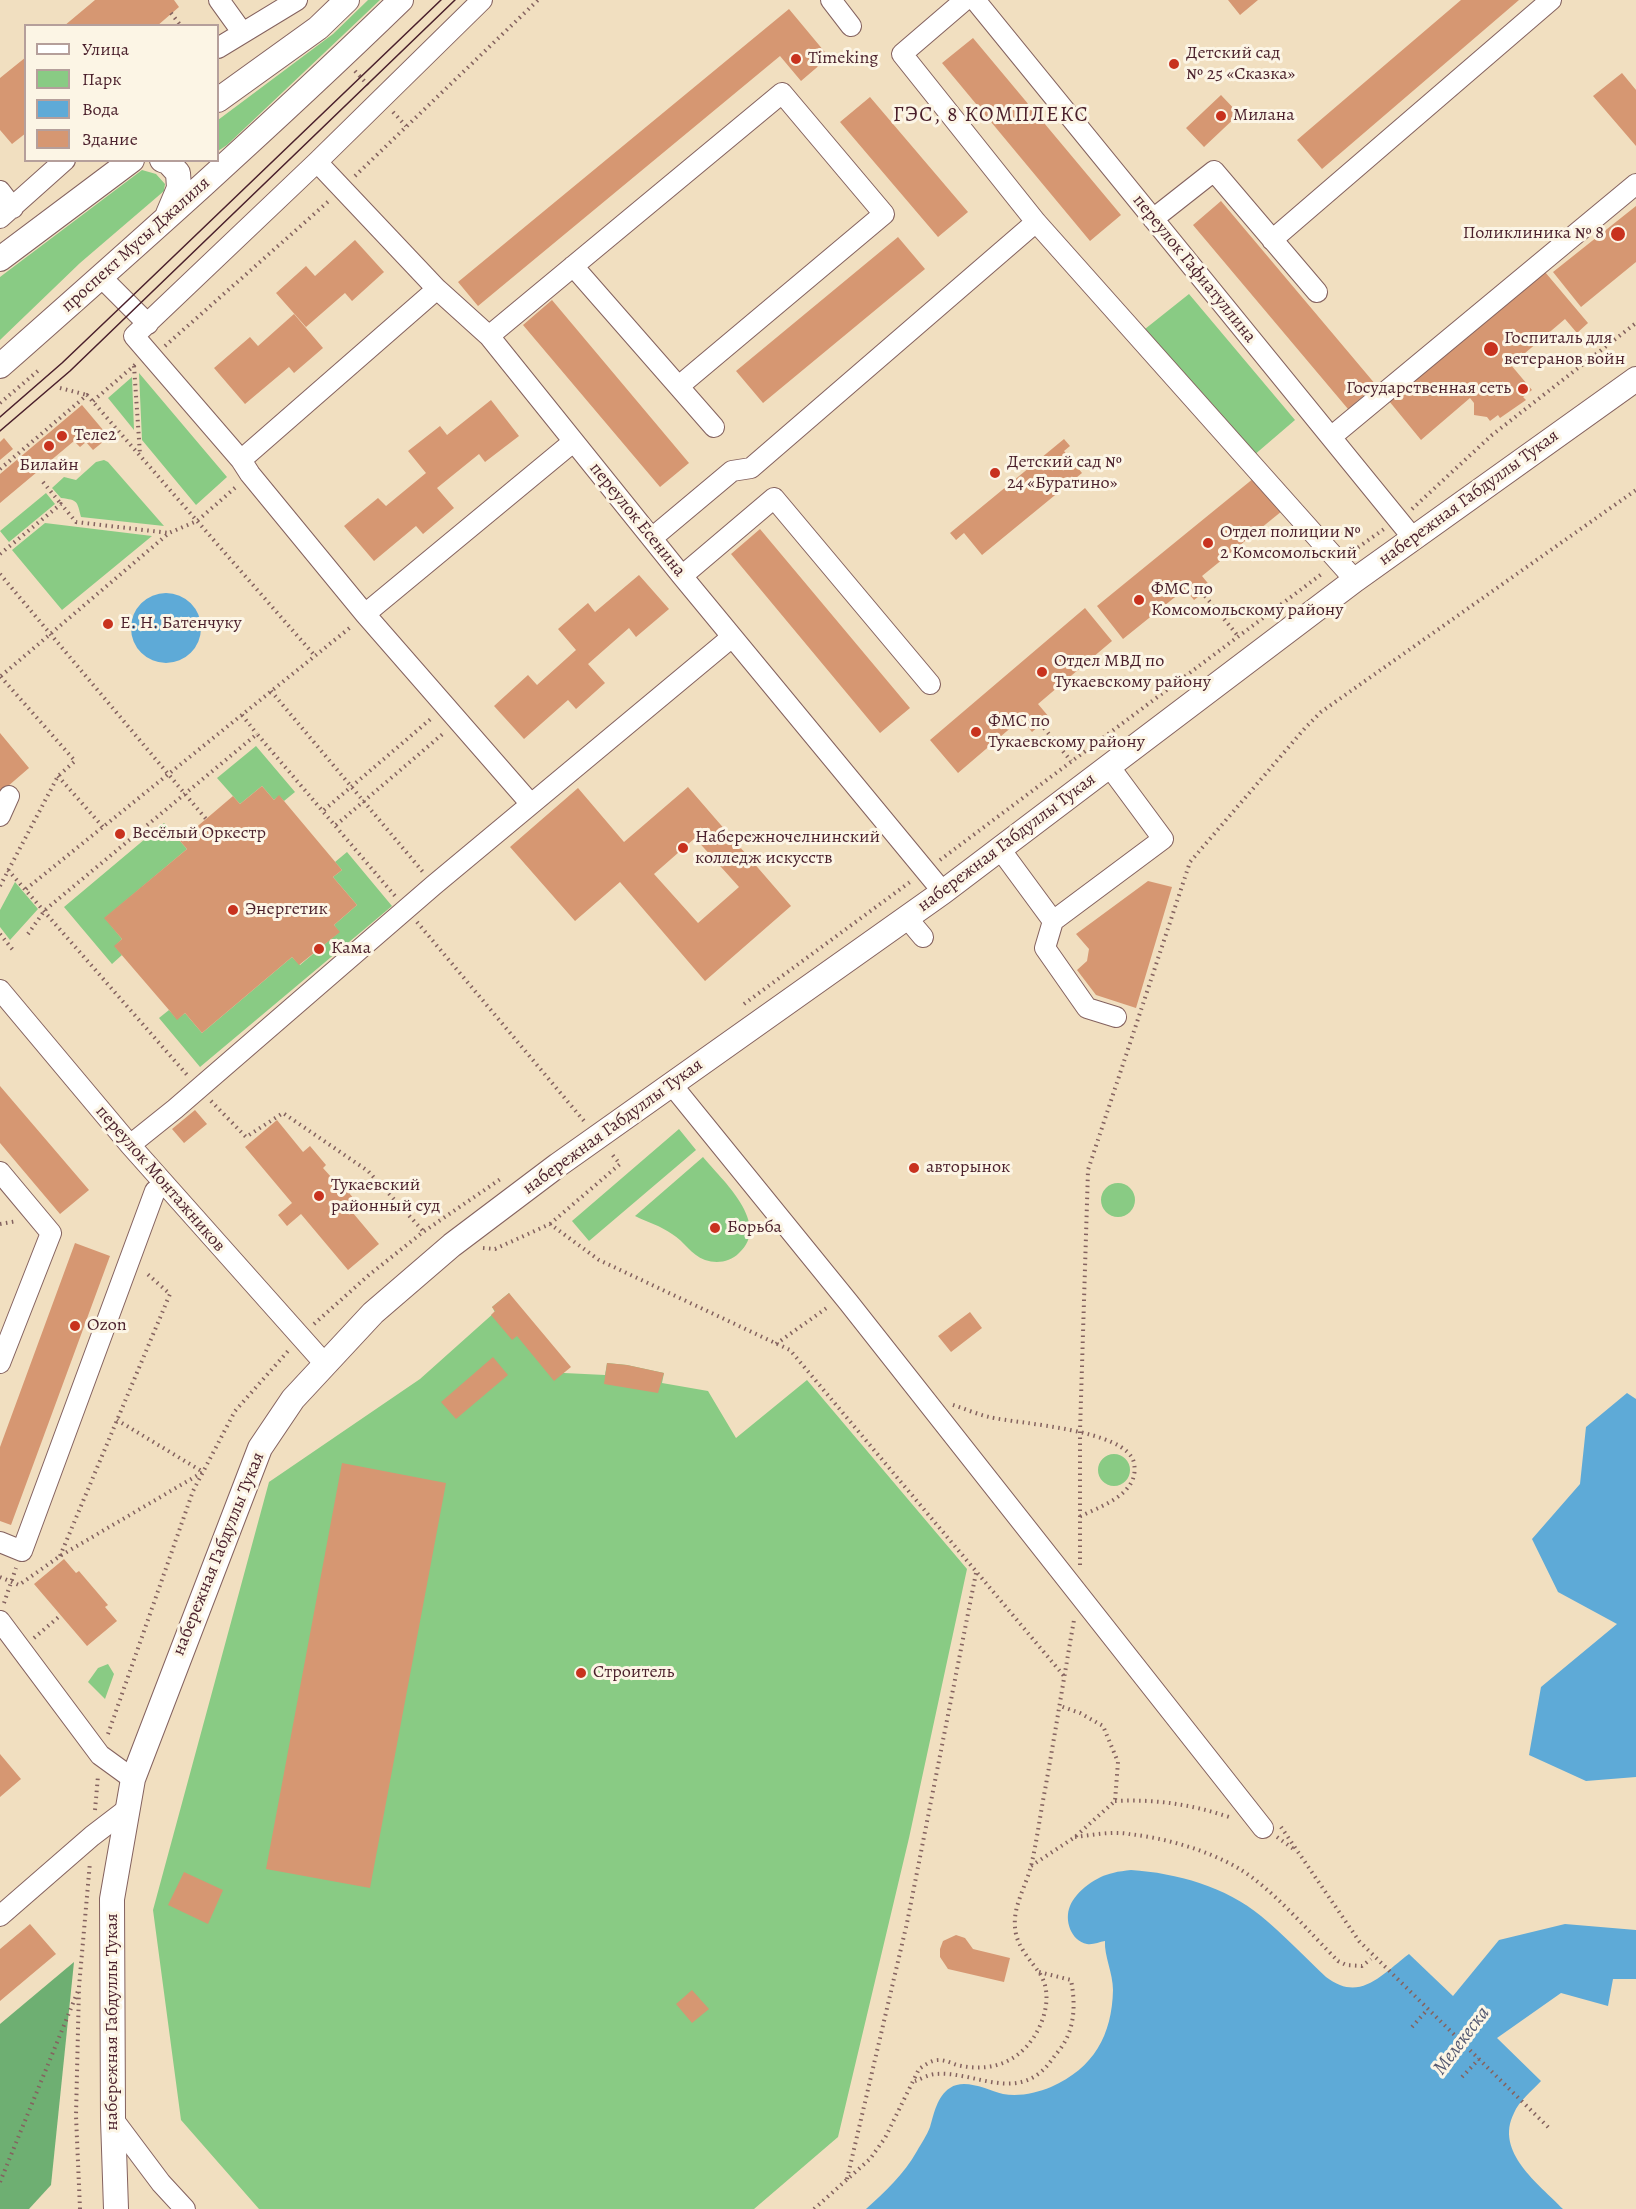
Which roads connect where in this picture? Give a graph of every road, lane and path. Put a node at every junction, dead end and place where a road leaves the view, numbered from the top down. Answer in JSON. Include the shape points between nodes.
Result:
{"nodes":[{"id":1,"x":219,"y":0,"type":"edge"},
{"id":2,"x":297,"y":0,"type":"edge"},
{"id":3,"x":347,"y":0,"type":"edge"},
{"id":4,"x":401,"y":0,"type":"edge"},
{"id":5,"x":482,"y":0,"type":"edge"},
{"id":6,"x":538,"y":0,"type":"edge"},
{"id":7,"x":831,"y":0,"type":"edge"},
{"id":8,"x":964,"y":0,"type":"edge"},
{"id":9,"x":975,"y":0,"type":"edge"},
{"id":10,"x":1551,"y":0,"type":"edge"},
{"id":11,"x":171,"y":13,"type":"dead end"},
{"id":12,"x":179,"y":24,"type":"edge"},
{"id":13,"x":851,"y":26,"type":"dead end"},
{"id":14,"x":242,"y":32,"type":"junction"},
{"id":15,"x":219,"y":47,"type":"edge"},
{"id":16,"x":355,"y":70,"type":"dead end"},
{"id":17,"x":376,"y":93,"type":"dead end"},
{"id":18,"x":219,"y":99,"type":"edge"},
{"id":19,"x":386,"y":105,"type":"dead end"},
{"id":20,"x":406,"y":126,"type":"junction"},
{"id":21,"x":63,"y":162,"type":"edge"},
{"id":22,"x":134,"y":162,"type":"edge"},
{"id":23,"x":168,"y":162,"type":"edge"},
{"id":24,"x":317,"y":162,"type":"junction"},
{"id":25,"x":1636,"y":184,"type":"edge"},
{"id":26,"x":341,"y":189,"type":"junction"},
{"id":27,"x":0,"y":192,"type":"edge"},
{"id":28,"x":7,"y":213,"type":"edge"},
{"id":29,"x":1153,"y":219,"type":"junction"},
{"id":30,"x":164,"y":221,"type":"junction"},
{"id":31,"x":1036,"y":222,"type":"junction"},
{"id":32,"x":1272,"y":240,"type":"junction"},
{"id":33,"x":0,"y":259,"type":"edge"},
{"id":34,"x":573,"y":266,"type":"junction"},
{"id":35,"x":101,"y":277,"type":"junction"},
{"id":36,"x":437,"y":289,"type":"junction"},
{"id":37,"x":1317,"y":292,"type":"dead end"},
{"id":38,"x":1636,"y":323,"type":"edge"},
{"id":39,"x":141,"y":330,"type":"junction"},
{"id":40,"x":489,"y":336,"type":"junction"},
{"id":41,"x":153,"y":356,"type":"junction"},
{"id":42,"x":134,"y":365,"type":"junction"},
{"id":43,"x":0,"y":366,"type":"edge"},
{"id":44,"x":39,"y":370,"type":"dead end"},
{"id":45,"x":1636,"y":379,"type":"edge"},
{"id":46,"x":679,"y":386,"type":"junction"},
{"id":47,"x":60,"y":388,"type":"dead end"},
{"id":48,"x":87,"y":395,"type":"junction"},
{"id":49,"x":93,"y":400,"type":"junction"},
{"id":50,"x":0,"y":403,"type":"edge"},
{"id":51,"x":714,"y":428,"type":"dead end"},
{"id":52,"x":1331,"y":437,"type":"junction"},
{"id":53,"x":573,"y":442,"type":"junction"},
{"id":54,"x":140,"y":455,"type":"junction"},
{"id":55,"x":245,"y":467,"type":"junction"},
{"id":56,"x":0,"y":469,"type":"edge"},
{"id":57,"x":43,"y":482,"type":"dead end"},
{"id":58,"x":1636,"y":490,"type":"edge"},
{"id":59,"x":61,"y":504,"type":"junction"},
{"id":60,"x":1398,"y":520,"type":"junction"},
{"id":61,"x":197,"y":521,"type":"junction"},
{"id":62,"x":169,"y":533,"type":"junction"},
{"id":63,"x":652,"y":538,"type":"junction"},
{"id":64,"x":1413,"y":538,"type":"junction"},
{"id":65,"x":0,"y":554,"type":"edge"},
{"id":66,"x":1339,"y":560,"type":"junction"},
{"id":67,"x":0,"y":574,"type":"edge"},
{"id":68,"x":682,"y":576,"type":"junction"},
{"id":69,"x":1355,"y":580,"type":"junction"},
{"id":70,"x":1205,"y":596,"type":"dead end"},
{"id":71,"x":365,"y":614,"type":"junction"},
{"id":72,"x":50,"y":635,"type":"junction"},
{"id":73,"x":1238,"y":636,"type":"junction"},
{"id":74,"x":732,"y":637,"type":"junction"},
{"id":75,"x":315,"y":656,"type":"junction"},
{"id":76,"x":0,"y":675,"type":"edge"},
{"id":77,"x":930,"y":684,"type":"dead end"},
{"id":78,"x":271,"y":691,"type":"junction"},
{"id":79,"x":452,"y":713,"type":"junction"},
{"id":80,"x":242,"y":715,"type":"junction"},
{"id":81,"x":1044,"y":728,"type":"dead end"},
{"id":82,"x":257,"y":734,"type":"junction"},
{"id":83,"x":1071,"y":761,"type":"junction"},
{"id":84,"x":1109,"y":766,"type":"junction"},
{"id":85,"x":168,"y":775,"type":"junction"},
{"id":86,"x":58,"y":776,"type":"junction"},
{"id":87,"x":351,"y":786,"type":"junction"},
{"id":88,"x":184,"y":794,"type":"junction"},
{"id":89,"x":9,"y":796,"type":"dead end"},
{"id":90,"x":364,"y":801,"type":"junction"},
{"id":91,"x":530,"y":803,"type":"junction"},
{"id":92,"x":324,"y":810,"type":"junction"},
{"id":93,"x":0,"y":816,"type":"edge"},
{"id":94,"x":206,"y":819,"type":"dead end"},
{"id":95,"x":336,"y":825,"type":"junction"},
{"id":96,"x":102,"y":827,"type":"junction"},
{"id":97,"x":1000,"y":849,"type":"junction"},
{"id":98,"x":8,"y":870,"type":"junction"},
{"id":99,"x":926,"y":871,"type":"junction"},
{"id":100,"x":434,"y":885,"type":"junction"},
{"id":101,"x":0,"y":886,"type":"edge"},
{"id":102,"x":26,"y":890,"type":"junction"},
{"id":103,"x":943,"y":892,"type":"junction"},
{"id":104,"x":406,"y":909,"type":"junction"},
{"id":105,"x":45,"y":910,"type":"junction"},
{"id":106,"x":907,"y":918,"type":"junction"},
{"id":107,"x":1053,"y":921,"type":"junction"},
{"id":108,"x":0,"y":934,"type":"edge"},
{"id":109,"x":28,"y":934,"type":"dead end"},
{"id":110,"x":923,"y":937,"type":"dead end"},
{"id":111,"x":12,"y":950,"type":"dead end"},
{"id":112,"x":0,"y":990,"type":"edge"},
{"id":113,"x":736,"y":1010,"type":"dead end"},
{"id":114,"x":1116,"y":1017,"type":"dead end"},
{"id":115,"x":672,"y":1085,"type":"junction"},
{"id":116,"x":198,"y":1088,"type":"junction"},
{"id":117,"x":592,"y":1124,"type":"junction"},
{"id":118,"x":575,"y":1128,"type":"dead end"},
{"id":119,"x":130,"y":1145,"type":"junction"},
{"id":120,"x":0,"y":1172,"type":"edge"},
{"id":121,"x":508,"y":1173,"type":"dead end"},
{"id":122,"x":155,"y":1191,"type":"dead end"},
{"id":123,"x":550,"y":1224,"type":"dead end"},
{"id":124,"x":129,"y":1260,"type":"junction"},
{"id":125,"x":300,"y":1338,"type":"junction"},
{"id":126,"x":790,"y":1350,"type":"dead end"},
{"id":127,"x":0,"y":1363,"type":"edge"},
{"id":128,"x":325,"y":1364,"type":"junction"},
{"id":129,"x":949,"y":1404,"type":"dead end"},
{"id":130,"x":117,"y":1420,"type":"junction"},
{"id":131,"x":1080,"y":1431,"type":"junction"},
{"id":132,"x":203,"y":1473,"type":"junction"},
{"id":133,"x":1079,"y":1516,"type":"junction"},
{"id":134,"x":0,"y":1542,"type":"edge"},
{"id":135,"x":22,"y":1551,"type":"junction"},
{"id":136,"x":60,"y":1556,"type":"junction"},
{"id":137,"x":976,"y":1572,"type":"junction"},
{"id":138,"x":0,"y":1577,"type":"edge"},
{"id":139,"x":11,"y":1583,"type":"junction"},
{"id":140,"x":1079,"y":1592,"type":"junction"},
{"id":141,"x":2,"y":1613,"type":"edge"},
{"id":142,"x":61,"y":1615,"type":"dead end"},
{"id":143,"x":21,"y":1649,"type":"junction"},
{"id":144,"x":1065,"y":1677,"type":"junction"},
{"id":145,"x":1059,"y":1706,"type":"junction"},
{"id":146,"x":100,"y":1755,"type":"junction"},
{"id":147,"x":132,"y":1779,"type":"junction"},
{"id":148,"x":1115,"y":1801,"type":"junction"},
{"id":149,"x":126,"y":1810,"type":"junction"},
{"id":150,"x":1263,"y":1828,"type":"junction"},
{"id":151,"x":92,"y":1836,"type":"junction"},
{"id":152,"x":1075,"y":1837,"type":"junction"},
{"id":153,"x":1299,"y":1852,"type":"dead end"},
{"id":154,"x":1031,"y":1867,"type":"junction"},
{"id":155,"x":0,"y":1916,"type":"edge"},
{"id":156,"x":1359,"y":1941,"type":"dead end"},
{"id":157,"x":1371,"y":1959,"type":"dead end"},
{"id":158,"x":1039,"y":1972,"type":"junction"},
{"id":159,"x":79,"y":1987,"type":"junction"},
{"id":160,"x":1428,"y":2009,"type":"junction"},
{"id":161,"x":1412,"y":2027,"type":"dead end"},
{"id":162,"x":1479,"y":2059,"type":"junction"},
{"id":163,"x":1462,"y":2077,"type":"dead end"},
{"id":164,"x":914,"y":2082,"type":"junction"},
{"id":165,"x":113,"y":2119,"type":"junction"},
{"id":166,"x":1549,"y":2128,"type":"dead end"},
{"id":167,"x":847,"y":2180,"type":"junction"},
{"id":168,"x":0,"y":2182,"type":"edge"},
{"id":169,"x":80,"y":2209,"type":"edge"},
{"id":170,"x":116,"y":2209,"type":"edge"},
{"id":171,"x":185,"y":2209,"type":"edge"},
{"id":172,"x":814,"y":2209,"type":"edge"}],
"edges":[{"from":1,"to":14,"type":"street"},
{"from":2,"to":14,"type":"street"},
{"from":3,"to":18,"type":"main road","via":[[318,28]]},
{"from":4,"to":30,"type":"main road","name":"проспект Мусы Джалиля"},
{"from":5,"to":24,"type":"street"},
{"from":6,"to":20,"type":"path"},
{"from":7,"to":13,"type":"street"},
{"from":8,"to":31,"type":"street","via":[[902,54]]},
{"from":9,"to":29,"type":"street","name":"переулок Гафиатуллина"},
{"from":10,"to":32,"type":"street"},
{"from":11,"to":12,"type":"path"},
{"from":14,"to":15,"type":"street"},
{"from":16,"to":17,"type":"path"},
{"from":19,"to":20,"type":"path"},
{"from":20,"to":26,"type":"path"},
{"from":21,"to":28,"type":"street"},
{"from":22,"to":33,"type":"main road"},
{"from":23,"to":30,"type":"main road","via":[[178,173],[179,188]]},
{"from":24,"to":26,"type":"street","name":"переулок Есенина"},
{"from":24,"to":39,"type":"street"},
{"from":25,"to":52,"type":"street"},
{"from":26,"to":36,"type":"street","name":"переулок Есенина"},
{"from":26,"to":41,"type":"path"},
{"from":27,"to":28,"type":"street"},
{"from":29,"to":32,"type":"street","via":[[1214,171]]},
{"from":29,"to":52,"type":"street","name":"переулок Гафиатуллина"},
{"from":30,"to":35,"type":"main road","name":"проспект Мусы Джалиля"},
{"from":31,"to":63,"type":"street","via":[[751,468],[732,471]]},
{"from":31,"to":66,"type":"street"},
{"from":32,"to":37,"type":"street"},
{"from":34,"to":40,"type":"street"},
{"from":34,"to":46,"type":"street"},
{"from":34,"to":46,"type":"street","via":[[782,93],[884,214]]},
{"from":35,"to":39,"type":"street"},
{"from":35,"to":43,"type":"main road","name":"проспект Мусы Джалиля"},
{"from":36,"to":40,"type":"street","name":"переулок Есенина"},
{"from":36,"to":55,"type":"street"},
{"from":38,"to":60,"type":"path","via":[[1492,435]]},
{"from":39,"to":41,"type":"street"},
{"from":40,"to":53,"type":"street","name":"переулок Есенина"},
{"from":41,"to":42,"type":"path"},
{"from":41,"to":55,"type":"street"},
{"from":42,"to":49,"type":"path"},
{"from":42,"to":54,"type":"path"},
{"from":44,"to":50,"type":"path"},
{"from":45,"to":64,"type":"main road","name":"набережная Габдуллы Тукая"},
{"from":46,"to":51,"type":"street"},
{"from":47,"to":48,"type":"path"},
{"from":48,"to":49,"type":"path"},
{"from":48,"to":56,"type":"path"},
{"from":49,"to":54,"type":"path"},
{"from":52,"to":60,"type":"street","name":"переулок Гафиатуллина"},
{"from":53,"to":63,"type":"street","name":"переулок Есенина"},
{"from":53,"to":71,"type":"street"},
{"from":54,"to":61,"type":"path"},
{"from":55,"to":61,"type":"path"},
{"from":55,"to":71,"type":"street"},
{"from":57,"to":59,"type":"path"},
{"from":58,"to":131,"type":"path","via":[[1321,712],[1190,862],[1088,1170]]},
{"from":59,"to":62,"type":"path","via":[[76,522]]},
{"from":59,"to":65,"type":"path"},
{"from":60,"to":64,"type":"street","name":"переулок Гафиатуллина"},
{"from":60,"to":66,"type":"path"},
{"from":61,"to":62,"type":"path"},
{"from":61,"to":75,"type":"path"},
{"from":62,"to":72,"type":"path"},
{"from":63,"to":68,"type":"street","name":"переулок Есенина"},
{"from":64,"to":69,"type":"main road","name":"набережная Габдуллы Тукая"},
{"from":66,"to":69,"type":"street"},
{"from":66,"to":73,"type":"path"},
{"from":67,"to":72,"type":"path"},
{"from":68,"to":74,"type":"street","name":"переулок Есенина"},
{"from":68,"to":77,"type":"street","via":[[774,498]]},
{"from":69,"to":84,"type":"main road","name":"набережная Габдуллы Тукая"},
{"from":70,"to":73,"type":"path"},
{"from":71,"to":75,"type":"path"},
{"from":71,"to":79,"type":"street"},
{"from":72,"to":76,"type":"path"},
{"from":72,"to":85,"type":"path"},
{"from":73,"to":83,"type":"path"},
{"from":74,"to":91,"type":"street"},
{"from":74,"to":99,"type":"street","name":"переулок Есенина"},
{"from":75,"to":78,"type":"path"},
{"from":76,"to":86,"type":"path","via":[[75,761]]},
{"from":78,"to":80,"type":"path"},
{"from":78,"to":87,"type":"path"},
{"from":79,"to":87,"type":"path"},
{"from":79,"to":90,"type":"path"},
{"from":79,"to":91,"type":"street"},
{"from":80,"to":82,"type":"path"},
{"from":80,"to":85,"type":"path"},
{"from":81,"to":83,"type":"path"},
{"from":82,"to":88,"type":"path"},
{"from":82,"to":92,"type":"path"},
{"from":83,"to":99,"type":"path"},
{"from":84,"to":97,"type":"main road","name":"набережная Габдуллы Тукая"},
{"from":84,"to":107,"type":"street","via":[[1163,839]]},
{"from":85,"to":88,"type":"path"},
{"from":85,"to":96,"type":"path"},
{"from":86,"to":96,"type":"path"},
{"from":86,"to":98,"type":"path"},
{"from":87,"to":90,"type":"path"},
{"from":87,"to":92,"type":"path"},
{"from":88,"to":94,"type":"path"},
{"from":88,"to":105,"type":"path"},
{"from":89,"to":93,"type":"street"},
{"from":90,"to":95,"type":"path"},
{"from":90,"to":100,"type":"path"},
{"from":91,"to":100,"type":"street"},
{"from":92,"to":95,"type":"path"},
{"from":95,"to":104,"type":"path"},
{"from":96,"to":102,"type":"path"},
{"from":97,"to":103,"type":"main road","name":"набережная Габдуллы Тукая"},
{"from":97,"to":107,"type":"street"},
{"from":98,"to":101,"type":"path"},
{"from":98,"to":102,"type":"path"},
{"from":99,"to":103,"type":"street","name":"переулок Есенина"},
{"from":99,"to":113,"type":"path"},
{"from":100,"to":104,"type":"street"},
{"from":102,"to":105,"type":"path"},
{"from":103,"to":106,"type":"main road","name":"набережная Габдуллы Тукая"},
{"from":104,"to":116,"type":"street"},
{"from":104,"to":117,"type":"path"},
{"from":105,"to":109,"type":"path"},
{"from":105,"to":116,"type":"path"},
{"from":106,"to":110,"type":"street"},
{"from":106,"to":115,"type":"main road","name":"набережная Габдуллы Тукая"},
{"from":107,"to":114,"type":"street","via":[[1045,948],[1087,1008]]},
{"from":108,"to":111,"type":"path"},
{"from":112,"to":119,"type":"street","name":"переулок Монтажников"},
{"from":115,"to":117,"type":"main road","name":"набережная Габдуллы Тукая"},
{"from":115,"to":140,"type":"street"},
{"from":116,"to":119,"type":"street"},
{"from":117,"to":118,"type":"path"},
{"from":117,"to":123,"type":"path","via":[[620,1164]]},
{"from":117,"to":128,"type":"main road","name":"набережная Габдуллы Тукая","via":[[374,1313]]},
{"from":119,"to":125,"type":"street","name":"переулок Монтажников"},
{"from":120,"to":127,"type":"street","via":[[51,1233]]},
{"from":121,"to":125,"type":"path","via":[[423,1232]]},
{"from":122,"to":124,"type":"street"},
{"from":124,"to":130,"type":"path","via":[[170,1294]]},
{"from":124,"to":135,"type":"street"},
{"from":125,"to":128,"type":"street","name":"переулок Монтажников"},
{"from":125,"to":132,"type":"path","via":[[235,1411]]},
{"from":126,"to":137,"type":"path"},
{"from":128,"to":147,"type":"main road","name":"набережная Габдуллы Тукая","via":[[293,1399],[260,1448]]},
{"from":129,"to":131,"type":"path","via":[[989,1417]]},
{"from":130,"to":132,"type":"path"},
{"from":130,"to":136,"type":"path"},
{"from":131,"to":133,"type":"path"},
{"from":131,"to":133,"type":"path","via":[[1123,1448],[1133,1459],[1135,1472],[1130,1486],[1118,1497]]},
{"from":132,"to":136,"type":"path"},
{"from":132,"to":146,"type":"path","via":[[193,1491]]},
{"from":133,"to":140,"type":"path"},
{"from":134,"to":135,"type":"street"},
{"from":135,"to":139,"type":"path"},
{"from":136,"to":139,"type":"path","via":[[19,1585]]},
{"from":137,"to":144,"type":"path"},
{"from":137,"to":167,"type":"path","via":[[908,1923]]},
{"from":138,"to":139,"type":"path"},
{"from":139,"to":141,"type":"path"},
{"from":140,"to":144,"type":"path"},
{"from":140,"to":150,"type":"street"},
{"from":141,"to":143,"type":"street"},
{"from":142,"to":143,"type":"path"},
{"from":143,"to":146,"type":"street"},
{"from":144,"to":145,"type":"path"},
{"from":145,"to":148,"type":"path","via":[[1103,1726],[1118,1762]]},
{"from":145,"to":154,"type":"path"},
{"from":146,"to":147,"type":"street"},
{"from":146,"to":151,"type":"path"},
{"from":147,"to":149,"type":"main road","name":"набережная Габдуллы Тукая"},
{"from":148,"to":150,"type":"path","via":[[1146,1799],[1203,1808]]},
{"from":148,"to":152,"type":"path"},
{"from":149,"to":151,"type":"street"},
{"from":149,"to":165,"type":"main road","name":"набережная Габдуллы Тукая","via":[[112,1899]]},
{"from":150,"to":153,"type":"path"},
{"from":151,"to":155,"type":"street"},
{"from":151,"to":159,"type":"path"},
{"from":152,"to":154,"type":"path"},
{"from":152,"to":157,"type":"path","via":[[1129,1833],[1202,1851],[1238,1868],[1265,1888],[1338,1961],[1362,1966]]},
{"from":154,"to":158,"type":"path","via":[[1017,1907],[1015,1927],[1029,1962]]},
{"from":156,"to":160,"type":"path"},
{"from":158,"to":164,"type":"path","via":[[1046,2007],[1037,2033],[1027,2047],[998,2066],[929,2062],[919,2070]]},
{"from":158,"to":164,"type":"path","via":[[1071,1980],[1074,1997],[1069,2033],[1042,2071],[1016,2083],[996,2084],[953,2074],[934,2074]]},
{"from":159,"to":168,"type":"path"},
{"from":159,"to":169,"type":"path","via":[[76,2116]]},
{"from":160,"to":161,"type":"path"},
{"from":160,"to":162,"type":"path"},
{"from":162,"to":163,"type":"path"},
{"from":162,"to":166,"type":"path"},
{"from":164,"to":167,"type":"path","via":[[885,2138]]},
{"from":165,"to":170,"type":"main road","name":"набережная Габдуллы Тукая"},
{"from":165,"to":171,"type":"street"},
{"from":167,"to":172,"type":"path"}]}
